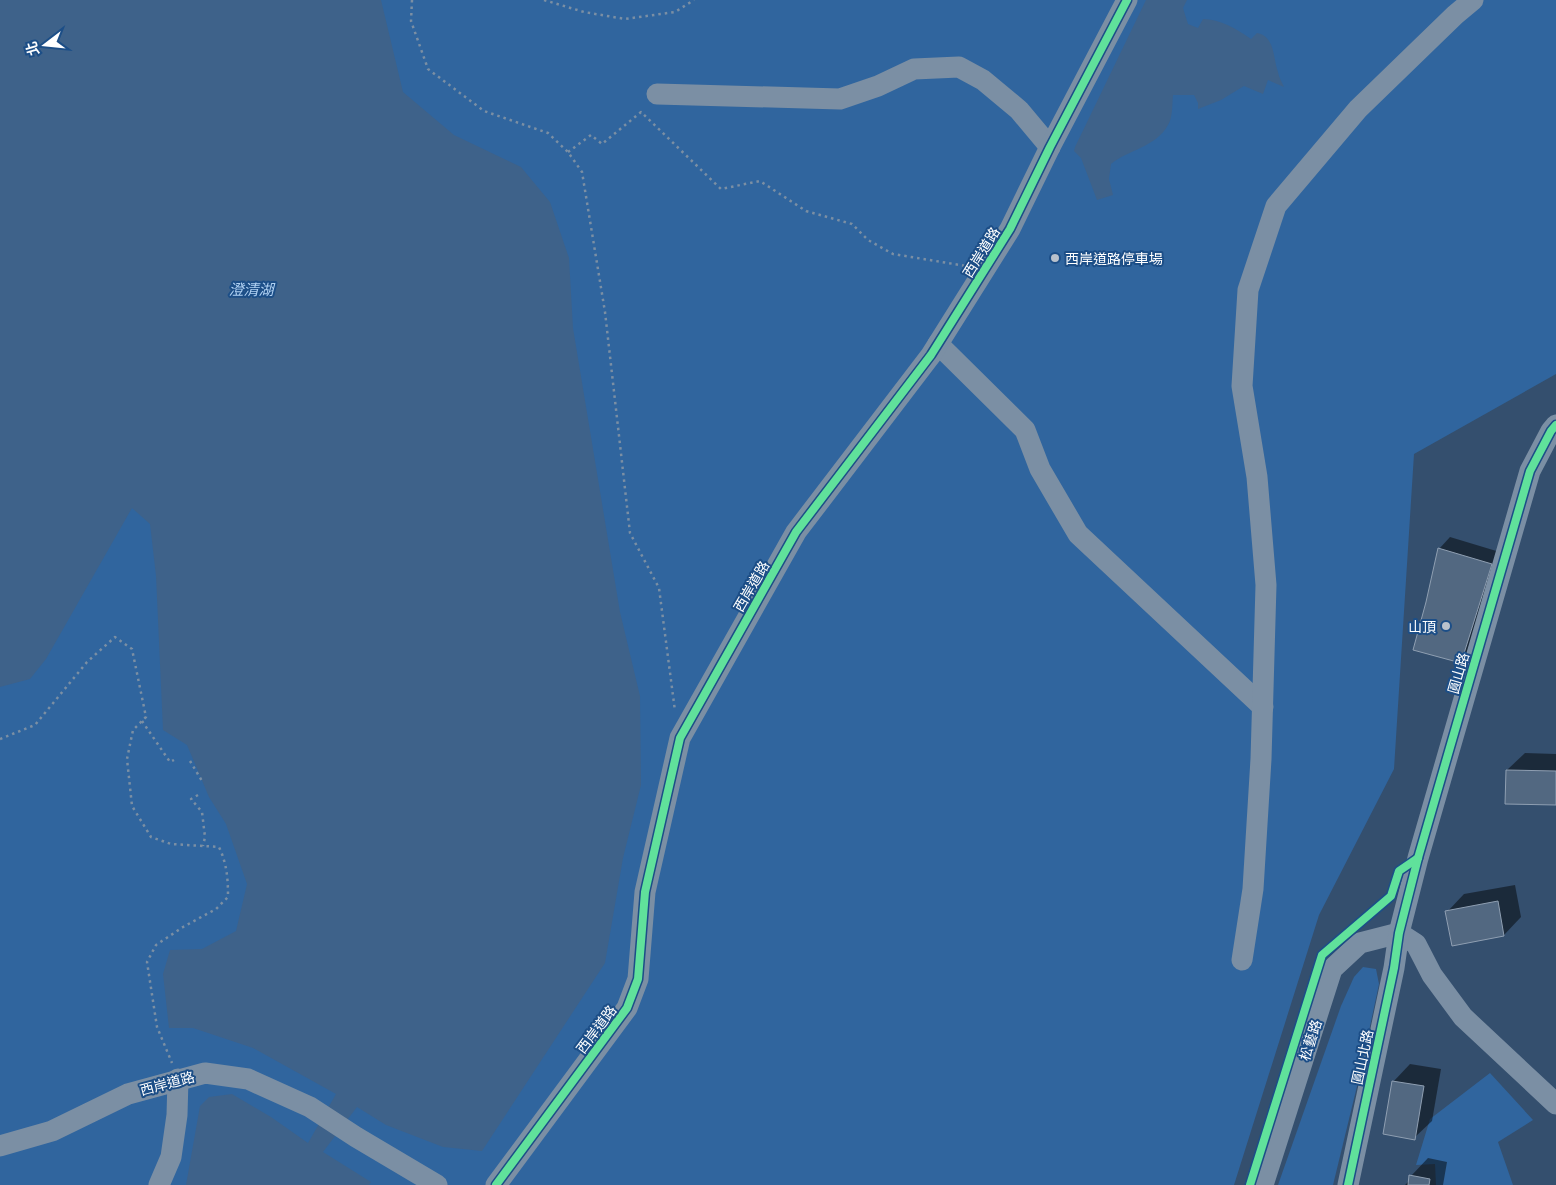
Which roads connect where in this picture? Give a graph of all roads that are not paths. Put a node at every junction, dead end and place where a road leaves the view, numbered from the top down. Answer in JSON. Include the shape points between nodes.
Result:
{"nodes":[{"id":1,"x":1127,"y":0,"type":"edge"},
{"id":2,"x":1473,"y":0,"type":"edge"},
{"id":3,"x":657,"y":94,"type":"dead end"},
{"id":4,"x":1050,"y":147,"type":"junction"},
{"id":5,"x":938,"y":344,"type":"junction"},
{"id":6,"x":1556,"y":425,"type":"edge"},
{"id":7,"x":1263,"y":707,"type":"junction"},
{"id":8,"x":1398,"y":933,"type":"junction"},
{"id":9,"x":1242,"y":960,"type":"dead end"},
{"id":10,"x":178,"y":1079,"type":"junction"},
{"id":11,"x":1556,"y":1104,"type":"edge"},
{"id":12,"x":0,"y":1146,"type":"edge"},
{"id":13,"x":159,"y":1185,"type":"edge"},
{"id":14,"x":437,"y":1185,"type":"edge"},
{"id":15,"x":496,"y":1185,"type":"edge"},
{"id":16,"x":1263,"y":1185,"type":"edge"},
{"id":17,"x":1348,"y":1185,"type":"edge"}],
"edges":[{"from":1,"to":4,"type":"street","name":"西岸道路"},
{"from":2,"to":7,"type":"street","via":[[1358,109],[1276,206],[1248,290],[1242,386],[1257,477],[1266,585]]},
{"from":3,"to":4,"type":"street","via":[[840,99],[914,69],[959,67],[983,80],[1019,110]]},
{"from":4,"to":5,"type":"street","name":"西岸道路","via":[[1010,229]]},
{"from":5,"to":7,"type":"street","via":[[1025,430],[1040,469],[1078,534]]},
{"from":5,"to":15,"type":"street","name":"西岸道路","via":[[796,532],[680,738],[645,892],[638,979],[628,1008]]},
{"from":6,"to":8,"type":"street","name":"圓山路","via":[[1530,471]]},
{"from":7,"to":9,"type":"street","via":[[1253,888]]},
{"from":8,"to":11,"type":"street","via":[[1416,944],[1432,975],[1463,1017]]},
{"from":8,"to":16,"type":"street","name":"松藝路","via":[[1360,943],[1332,968]]},
{"from":8,"to":17,"type":"street","name":"圓山北路","via":[[1394,968]]},
{"from":10,"to":12,"type":"street","name":"西岸道路","via":[[128,1094],[52,1131]]},
{"from":10,"to":13,"type":"street","via":[[171,1157]]},
{"from":10,"to":14,"type":"street","name":"西岸道路","via":[[205,1073],[248,1079],[310,1107]]}]}
